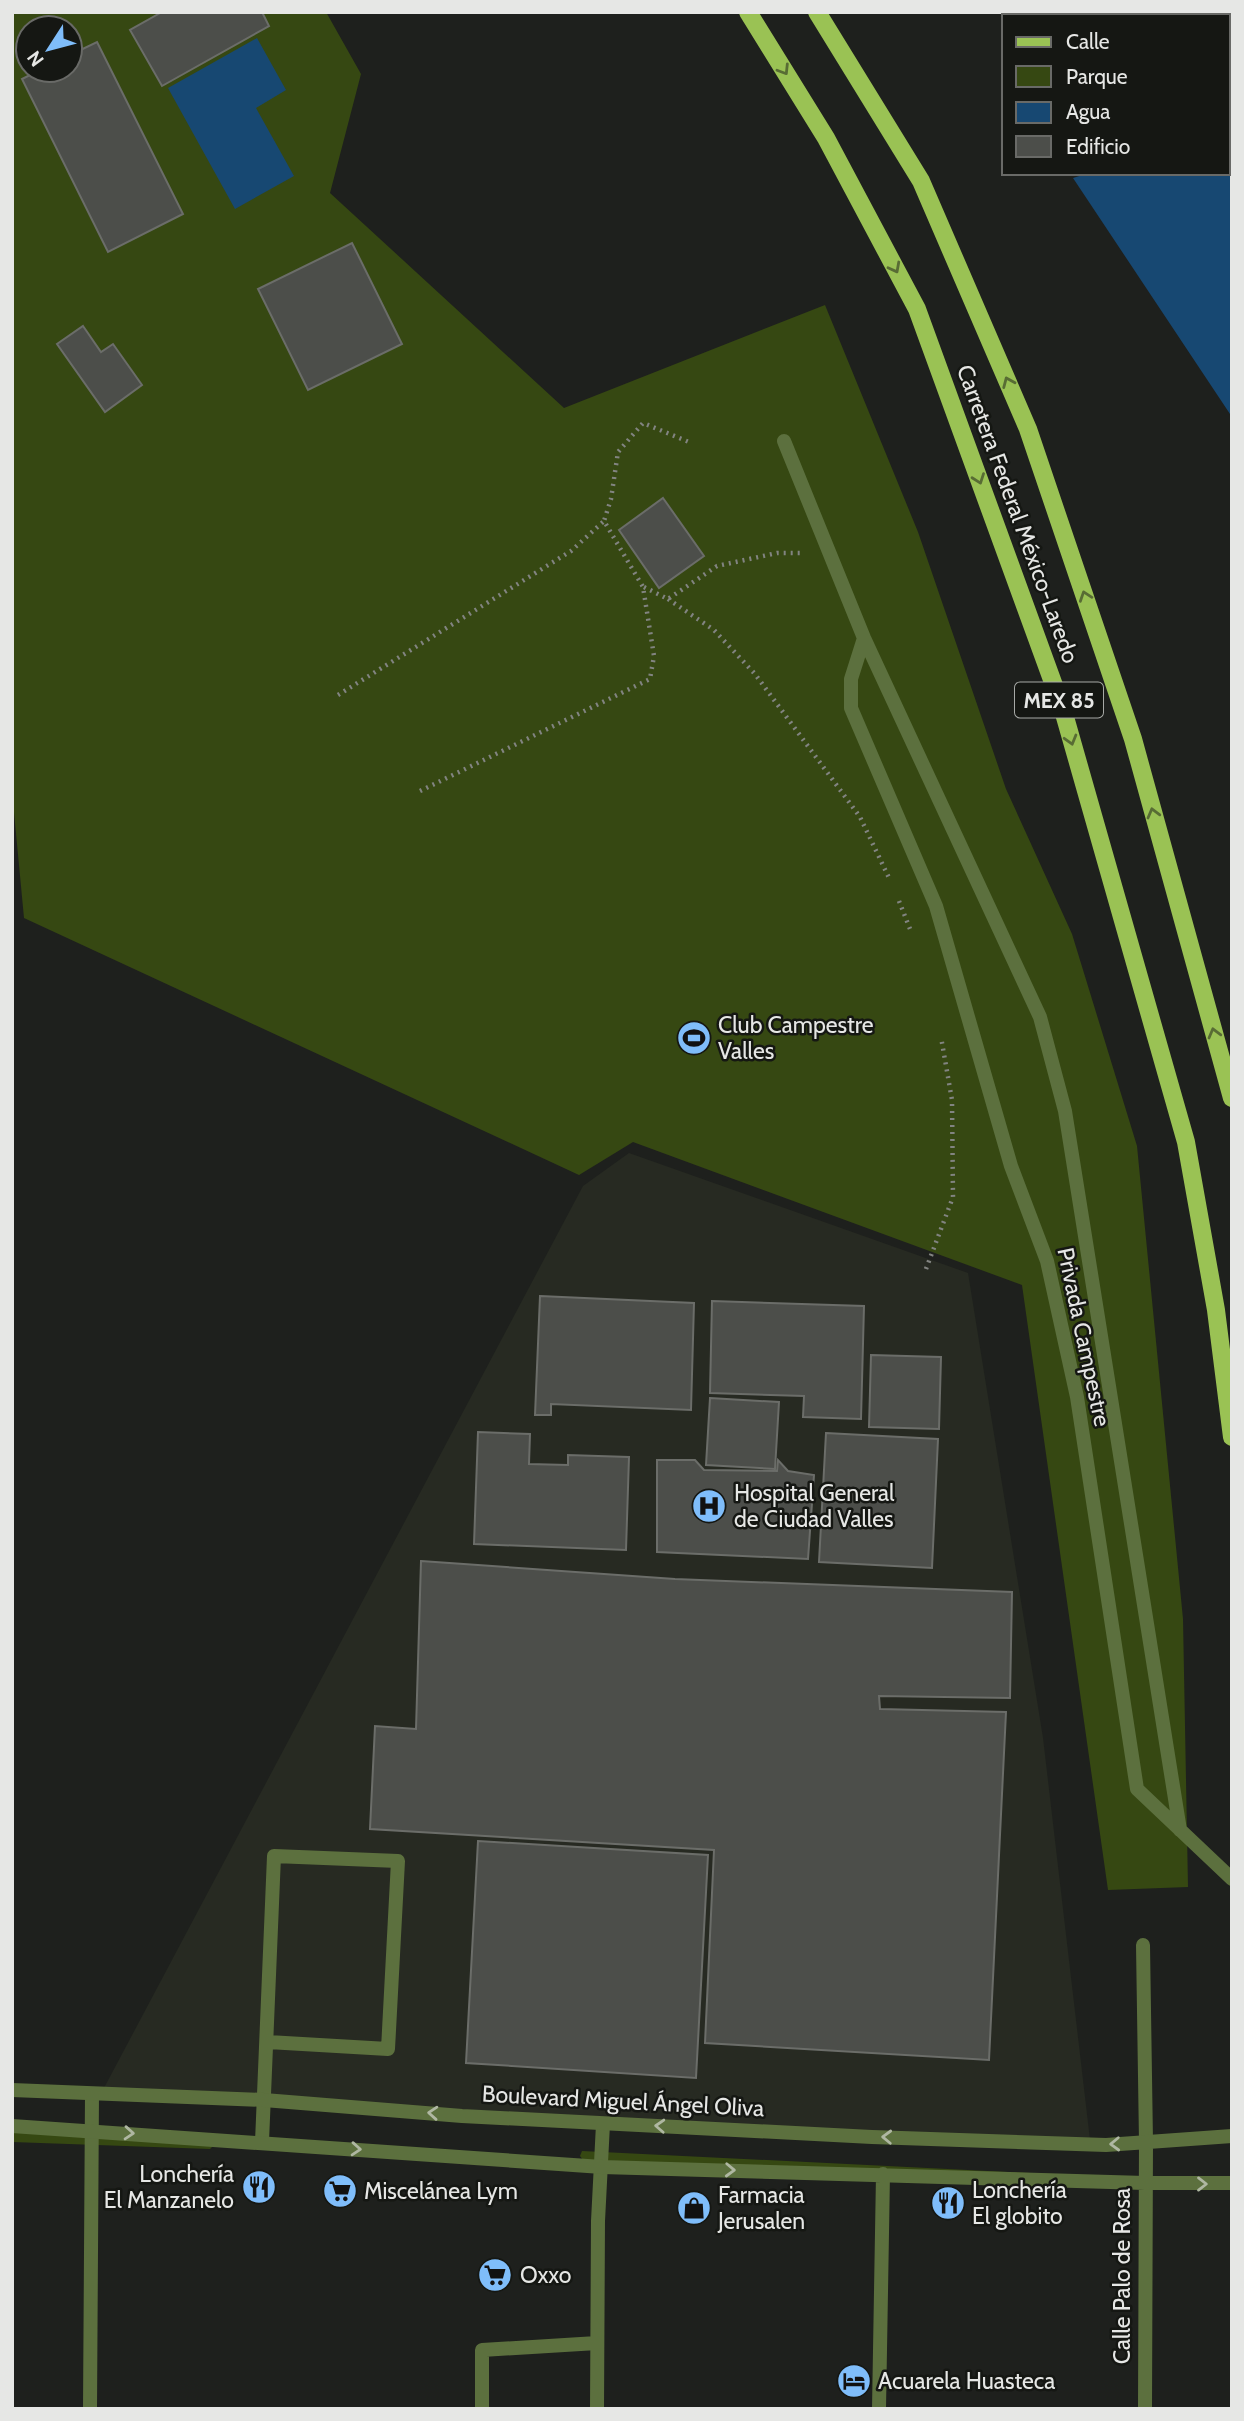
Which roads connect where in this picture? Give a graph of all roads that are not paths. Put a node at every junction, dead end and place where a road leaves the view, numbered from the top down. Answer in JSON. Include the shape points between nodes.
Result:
{"nodes":[{"id":1,"x":748,"y":12,"type":"edge"},
{"id":2,"x":817,"y":12,"type":"edge"},
{"id":3,"x":784,"y":441,"type":"dead end"},
{"id":4,"x":864,"y":638,"type":"junction"},
{"id":5,"x":1232,"y":1098,"type":"edge"},
{"id":6,"x":1232,"y":1437,"type":"edge"},
{"id":7,"x":1180,"y":1829,"type":"junction"},
{"id":8,"x":1232,"y":1879,"type":"edge"},
{"id":9,"x":1143,"y":1945,"type":"dead end"},
{"id":10,"x":268,"y":2042,"type":"junction"},
{"id":11,"x":12,"y":2090,"type":"edge"},
{"id":12,"x":92,"y":2094,"type":"junction"},
{"id":13,"x":264,"y":2100,"type":"junction"},
{"id":14,"x":603,"y":2124,"type":"junction"},
{"id":15,"x":12,"y":2126,"type":"edge"},
{"id":16,"x":90,"y":2131,"type":"junction"},
{"id":17,"x":1232,"y":2136,"type":"edge"},
{"id":18,"x":262,"y":2142,"type":"junction"},
{"id":19,"x":1146,"y":2142,"type":"junction"},
{"id":20,"x":602,"y":2167,"type":"junction"},
{"id":21,"x":883,"y":2174,"type":"junction"},
{"id":22,"x":1145,"y":2183,"type":"junction"},
{"id":23,"x":1232,"y":2183,"type":"edge"},
{"id":24,"x":597,"y":2343,"type":"junction"},
{"id":25,"x":89,"y":2409,"type":"edge"},
{"id":26,"x":482,"y":2409,"type":"edge"},
{"id":27,"x":597,"y":2409,"type":"edge"},
{"id":28,"x":879,"y":2409,"type":"edge"},
{"id":29,"x":1145,"y":2409,"type":"edge"}],
"edges":[{"from":1,"to":6,"type":"main road","name":"Carretera Federal México-Laredo","number":"MEX 85","one_way":true,"via":[[826,138],[917,309],[1063,710],[1186,1142],[1216,1310]]},
{"from":5,"to":2,"type":"main road","name":"Carretera Federal México-Laredo","number":"MEX 85","one_way":true,"via":[[1133,739],[1028,429],[921,181]]},
{"from":3,"to":4,"type":"street"},
{"from":4,"to":7,"type":"street","via":[[1044,1030],[1065,1111]]},
{"from":4,"to":7,"type":"street","name":"Privada Campestre","via":[[851,679],[851,708],[936,906],[1011,1166],[1047,1261],[1077,1398],[1137,1789]]},
{"from":7,"to":8,"type":"street","name":"Privada Campestre"},
{"from":9,"to":19,"type":"street","name":"Calle Palo de Rosa"},
{"from":10,"to":10,"type":"street","via":[[388,2049],[398,1861],[274,1856]]},
{"from":10,"to":13,"type":"street"},
{"from":11,"to":12,"type":"street","name":"Boulevard Miguel Ángel Oliva"},
{"from":12,"to":13,"type":"street","name":"Boulevard Miguel Ángel Oliva"},
{"from":12,"to":16,"type":"street"},
{"from":14,"to":13,"type":"street","name":"Boulevard Miguel Ángel Oliva","one_way":true},
{"from":13,"to":18,"type":"street"},
{"from":19,"to":14,"type":"street","name":"Boulevard Miguel Ángel Oliva","one_way":true,"via":[[1106,2145]]},
{"from":14,"to":20,"type":"street"},
{"from":15,"to":16,"type":"street"},
{"from":16,"to":18,"type":"street","one_way":true},
{"from":16,"to":25,"type":"street"},
{"from":17,"to":19,"type":"street","name":"Boulevard Miguel Ángel Oliva"},
{"from":18,"to":20,"type":"street","one_way":true},
{"from":19,"to":22,"type":"street","name":"Calle Palo de Rosa"},
{"from":20,"to":21,"type":"street","one_way":true},
{"from":20,"to":24,"type":"street"},
{"from":21,"to":22,"type":"street"},
{"from":21,"to":28,"type":"street"},
{"from":22,"to":23,"type":"street","one_way":true},
{"from":22,"to":29,"type":"street","name":"Calle Palo de Rosa"},
{"from":24,"to":26,"type":"street","via":[[482,2350]]},
{"from":24,"to":27,"type":"street"}]}
